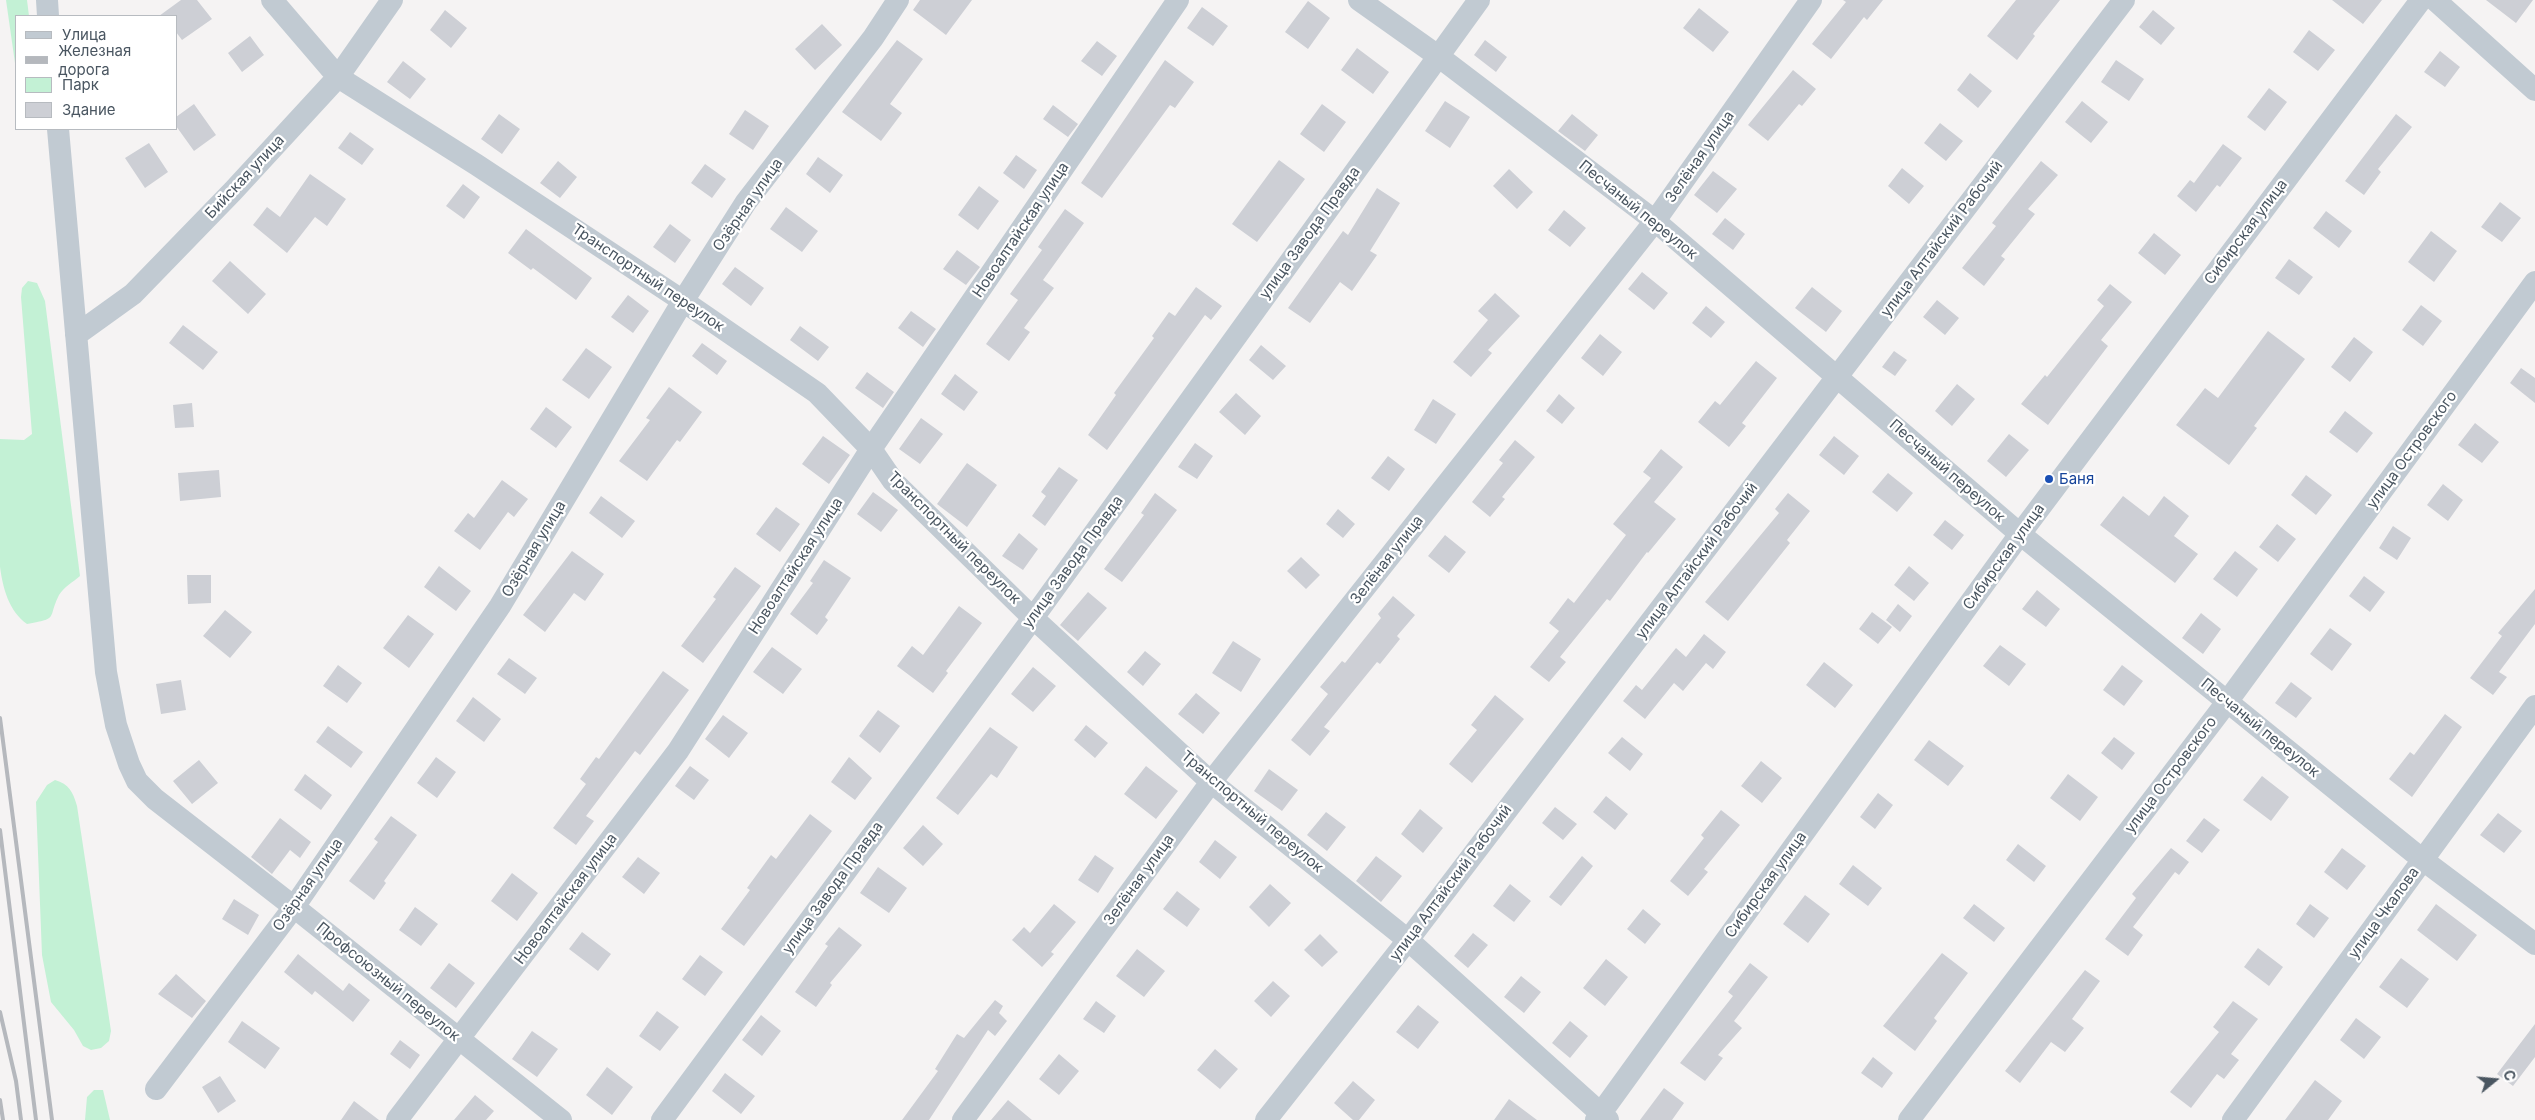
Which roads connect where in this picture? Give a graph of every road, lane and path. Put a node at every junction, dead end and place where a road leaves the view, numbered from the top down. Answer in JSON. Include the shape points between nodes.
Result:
{"nodes":[{"id":1,"x":47,"y":0,"type":"edge"},
{"id":2,"x":272,"y":0,"type":"edge"},
{"id":3,"x":392,"y":0,"type":"edge"},
{"id":4,"x":898,"y":0,"type":"edge"},
{"id":5,"x":1178,"y":0,"type":"edge"},
{"id":6,"x":1359,"y":0,"type":"edge"},
{"id":7,"x":1479,"y":0,"type":"edge"},
{"id":8,"x":1811,"y":0,"type":"edge"},
{"id":9,"x":2124,"y":0,"type":"edge"},
{"id":10,"x":2421,"y":0,"type":"edge"},
{"id":11,"x":2435,"y":0,"type":"edge"},
{"id":12,"x":48,"y":15,"type":"edge"},
{"id":13,"x":1438,"y":56,"type":"junction"},
{"id":14,"x":338,"y":77,"type":"junction"},
{"id":15,"x":2535,"y":90,"type":"edge"},
{"id":16,"x":58,"y":130,"type":"edge"},
{"id":17,"x":1655,"y":221,"type":"junction"},
{"id":18,"x":2535,"y":282,"type":"edge"},
{"id":19,"x":684,"y":301,"type":"junction"},
{"id":20,"x":76,"y":335,"type":"junction"},
{"id":21,"x":1837,"y":378,"type":"junction"},
{"id":22,"x":872,"y":448,"type":"junction"},
{"id":23,"x":2020,"y":534,"type":"junction"},
{"id":24,"x":1033,"y":618,"type":"junction"},
{"id":25,"x":2227,"y":702,"type":"junction"},
{"id":26,"x":2535,"y":706,"type":"edge"},
{"id":27,"x":1211,"y":782,"type":"junction"},
{"id":28,"x":2423,"y":860,"type":"junction"},
{"id":29,"x":294,"y":907,"type":"junction"},
{"id":30,"x":1408,"y":940,"type":"junction"},
{"id":31,"x":2535,"y":944,"type":"edge"},
{"id":32,"x":460,"y":1040,"type":"junction"},
{"id":33,"x":156,"y":1089,"type":"dead end"},
{"id":34,"x":1601,"y":1118,"type":"edge"},
{"id":35,"x":397,"y":1120,"type":"edge"},
{"id":36,"x":561,"y":1120,"type":"edge"},
{"id":37,"x":662,"y":1120,"type":"edge"},
{"id":38,"x":963,"y":1120,"type":"edge"},
{"id":39,"x":1266,"y":1120,"type":"edge"},
{"id":40,"x":1909,"y":1120,"type":"edge"},
{"id":41,"x":2233,"y":1120,"type":"edge"}],
"edges":[{"from":1,"to":12,"type":"street"},
{"from":2,"to":14,"type":"street","name":"Транспортный переулок"},
{"from":3,"to":14,"type":"street","name":"Бийская улица"},
{"from":4,"to":19,"type":"street","name":"Озёрная улица","via":[[873,38],[746,202]]},
{"from":5,"to":22,"type":"street","name":"Новоалтайская улица"},
{"from":6,"to":13,"type":"street","name":"Песчаный переулок"},
{"from":7,"to":13,"type":"street","name":"улица Завода Правда"},
{"from":8,"to":17,"type":"street","name":"Зелёная улица"},
{"from":9,"to":21,"type":"street","name":"улица Алтайский Рабочий"},
{"from":10,"to":23,"type":"street","name":"Сибирская улица"},
{"from":11,"to":15,"type":"street"},
{"from":13,"to":17,"type":"street","name":"Песчаный переулок"},
{"from":13,"to":24,"type":"street","name":"улица Завода Правда"},
{"from":14,"to":19,"type":"street","name":"Транспортный переулок"},
{"from":14,"to":20,"type":"street","name":"Бийская улица","via":[[133,294]]},
{"from":16,"to":20,"type":"street","name":"Профсоюзный переулок"},
{"from":17,"to":21,"type":"street","name":"Песчаный переулок"},
{"from":17,"to":27,"type":"street","name":"Зелёная улица"},
{"from":18,"to":25,"type":"street","name":"улица Островского"},
{"from":19,"to":22,"type":"street","name":"Транспортный переулок","via":[[817,393]]},
{"from":19,"to":29,"type":"street","name":"Озёрная улица","via":[[500,606]]},
{"from":20,"to":29,"type":"street","name":"Профсоюзный переулок","via":[[106,672],[116,725],[129,764],[137,781],[155,799]]},
{"from":21,"to":23,"type":"street","name":"Песчаный переулок"},
{"from":21,"to":30,"type":"street","name":"улица Алтайский Рабочий"},
{"from":22,"to":24,"type":"street","name":"Транспортный переулок","via":[[893,481]]},
{"from":22,"to":32,"type":"street","name":"Новоалтайская улица","via":[[678,751]]},
{"from":23,"to":25,"type":"street","name":"Песчаный переулок"},
{"from":23,"to":34,"type":"street","name":"Сибирская улица"},
{"from":24,"to":27,"type":"street","name":"Транспортный переулок"},
{"from":24,"to":37,"type":"street","name":"улица Завода Правда"},
{"from":25,"to":28,"type":"street","name":"Песчаный переулок"},
{"from":25,"to":40,"type":"street","name":"улица Островского"},
{"from":26,"to":28,"type":"street","name":"улица Чкалова"},
{"from":27,"to":30,"type":"street","name":"Транспортный переулок"},
{"from":27,"to":38,"type":"street","name":"Зелёная улица"},
{"from":28,"to":31,"type":"street","name":"Песчаный переулок"},
{"from":28,"to":41,"type":"street","name":"улица Чкалова"},
{"from":29,"to":32,"type":"street","name":"Профсоюзный переулок"},
{"from":29,"to":33,"type":"street","name":"Озёрная улица"},
{"from":30,"to":34,"type":"street","name":"Транспортный переулок"},
{"from":30,"to":39,"type":"street","name":"улица Алтайский Рабочий"},
{"from":32,"to":35,"type":"street","name":"Новоалтайская улица"},
{"from":32,"to":36,"type":"street","name":"Профсоюзный переулок"}]}
